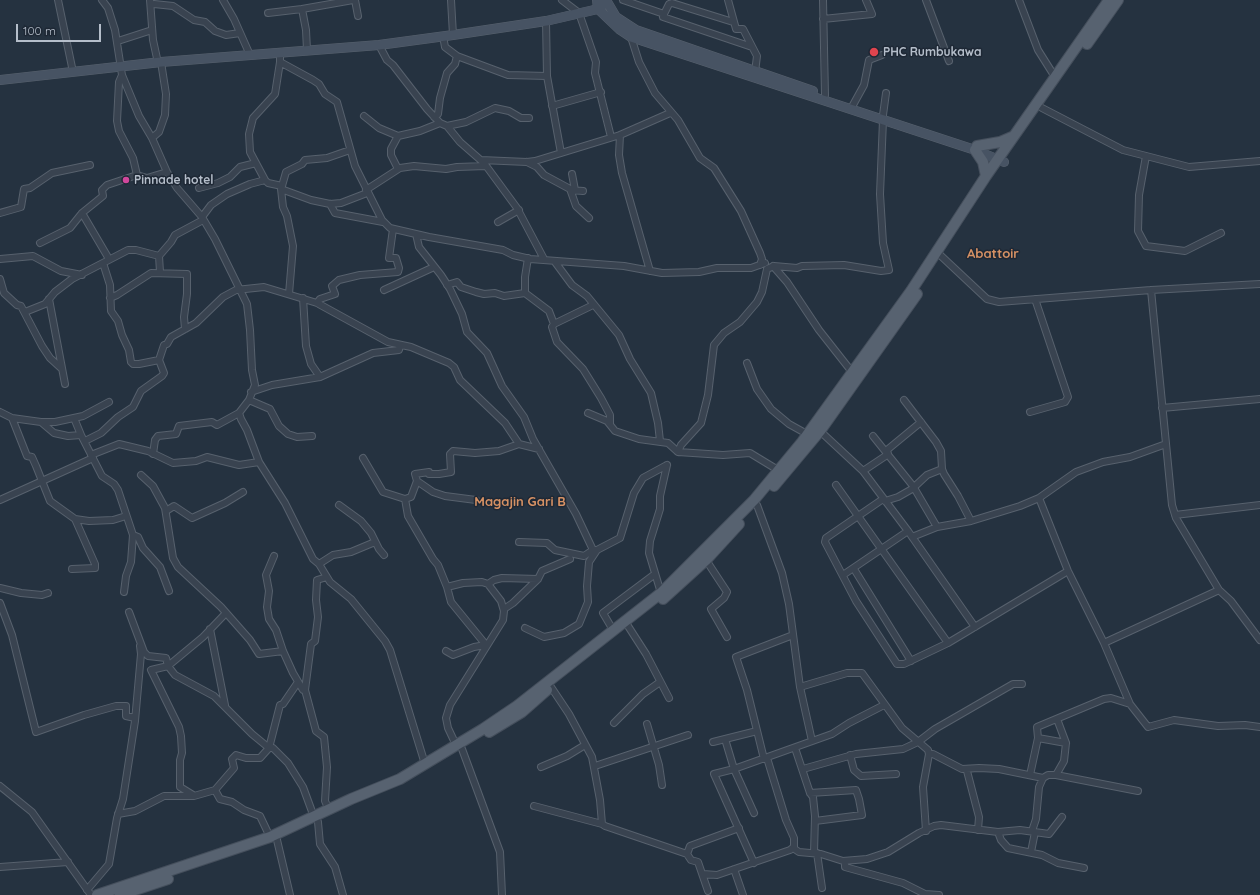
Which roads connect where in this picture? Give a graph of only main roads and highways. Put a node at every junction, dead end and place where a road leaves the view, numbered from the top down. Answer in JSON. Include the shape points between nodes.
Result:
{"nodes":[{"id":1,"x":1109,"y":0,"type":"edge"},
{"id":2,"x":1118,"y":0,"type":"edge"},
{"id":3,"x":606,"y":1,"type":"edge"},
{"id":4,"x":597,"y":5,"type":"edge"},
{"id":5,"x":0,"y":80,"type":"edge"},
{"id":6,"x":883,"y":117,"type":"junction"},
{"id":7,"x":1014,"y":136,"type":"junction"},
{"id":8,"x":976,"y":148,"type":"junction"},
{"id":9,"x":1003,"y":158,"type":"junction"},
{"id":10,"x":986,"y":176,"type":"junction"},
{"id":11,"x":484,"y":732,"type":"junction"},
{"id":12,"x":463,"y":745,"type":"junction"},
{"id":13,"x":316,"y":819,"type":"junction"},
{"id":14,"x":274,"y":839,"type":"junction"},
{"id":15,"x":97,"y":895,"type":"edge"},
{"id":16,"x":120,"y":895,"type":"edge"}],
"edges":[{"from":1,"to":7,"type":"main road"},
{"from":2,"to":9,"type":"main road","via":[[1042,108]]},
{"from":3,"to":4,"type":"main road"},
{"from":3,"to":6,"type":"main road","via":[[616,17],[636,30]]},
{"from":4,"to":5,"type":"main road","via":[[579,13],[546,21],[379,45],[307,50],[279,58],[250,55],[159,63],[121,71],[73,72]]},
{"from":4,"to":6,"type":"main road","via":[[619,29],[631,37]]},
{"from":6,"to":8,"type":"main road"},
{"from":7,"to":8,"type":"main road"},
{"from":7,"to":9,"type":"main road"},
{"from":8,"to":9,"type":"main road"},
{"from":8,"to":10,"type":"main road"},
{"from":9,"to":10,"type":"main road"},
{"from":9,"to":11,"type":"main road","via":[[917,294],[820,431],[757,505],[676,589],[550,687],[522,712]]},
{"from":10,"to":11,"type":"main road","via":[[911,290],[807,434],[754,500],[661,593]]},
{"from":11,"to":12,"type":"main road"},
{"from":12,"to":13,"type":"main road","via":[[400,779],[329,810]]},
{"from":12,"to":13,"type":"main road","via":[[402,784]]},
{"from":13,"to":14,"type":"main road"},
{"from":14,"to":15,"type":"main road"},
{"from":14,"to":16,"type":"main road"}]}
